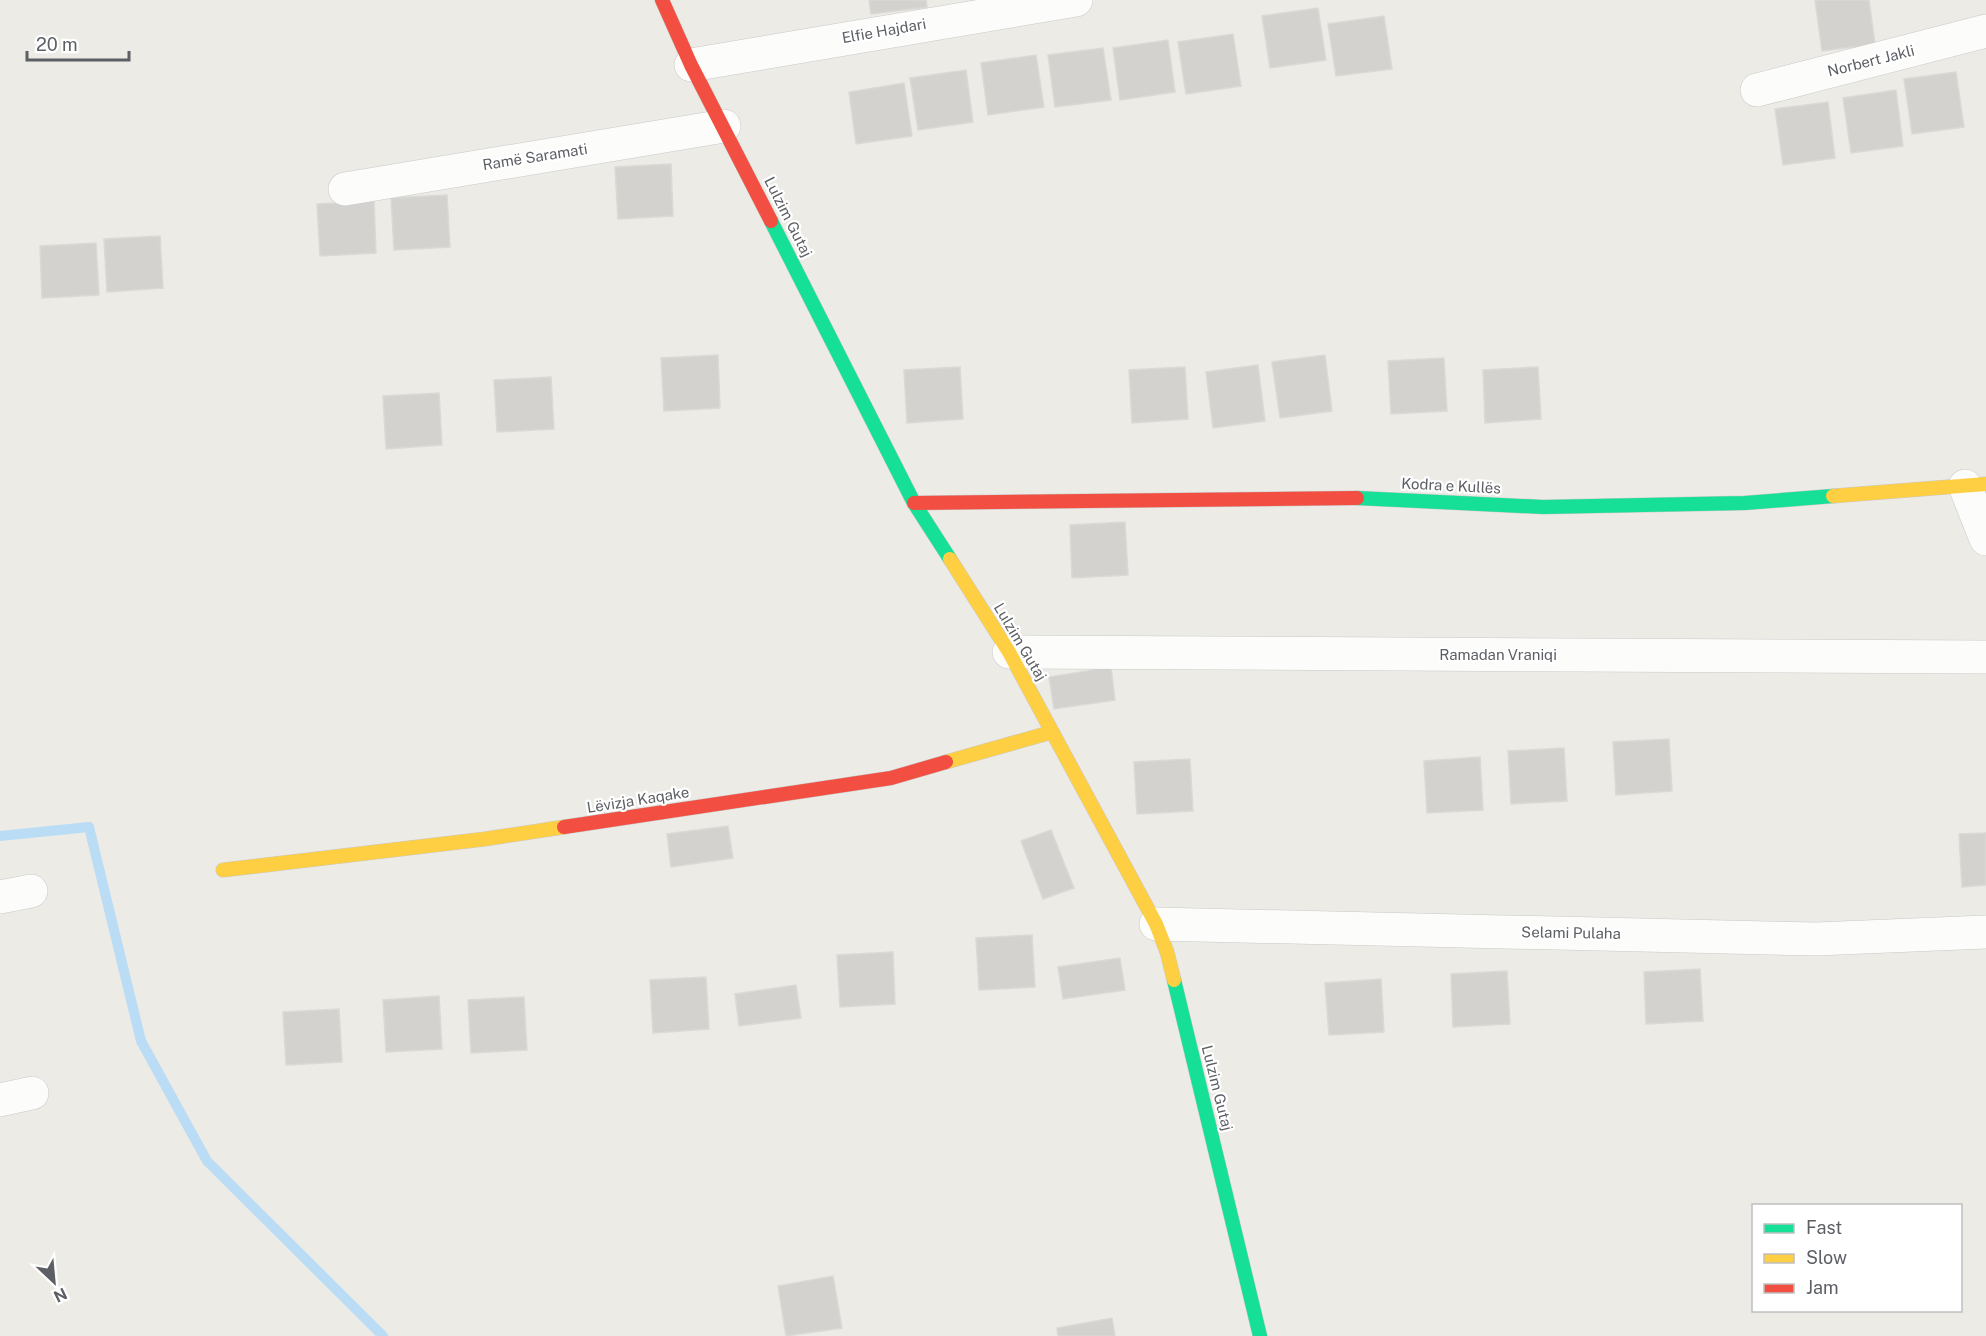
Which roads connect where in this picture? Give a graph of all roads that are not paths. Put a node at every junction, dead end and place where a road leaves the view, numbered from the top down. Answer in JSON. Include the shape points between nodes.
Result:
{"nodes":[{"id":1,"x":662,"y":0,"type":"edge"},
{"id":2,"x":1076,"y":0,"type":"edge"},
{"id":3,"x":1986,"y":31,"type":"edge"},
{"id":4,"x":691,"y":64,"type":"junction"},
{"id":5,"x":1757,"y":90,"type":"dead end"},
{"id":6,"x":724,"y":126,"type":"junction"},
{"id":7,"x":345,"y":189,"type":"dead end"},
{"id":8,"x":1975,"y":485,"type":"edge"},
{"id":9,"x":914,"y":503,"type":"junction"},
{"id":10,"x":1986,"y":539,"type":"edge"},
{"id":11,"x":1009,"y":652,"type":"junction"},
{"id":12,"x":1986,"y":657,"type":"edge"},
{"id":13,"x":1052,"y":732,"type":"junction"},
{"id":14,"x":224,"y":870,"type":"dead end"},
{"id":15,"x":1156,"y":924,"type":"junction"},
{"id":16,"x":1986,"y":932,"type":"edge"},
{"id":17,"x":32,"y":1093,"type":"dead end"},
{"id":18,"x":0,"y":1100,"type":"edge"},
{"id":19,"x":1260,"y":1336,"type":"edge"}],
"edges":[{"from":1,"to":4,"type":"street","name":"Lulzim Gutaj"},
{"from":2,"to":4,"type":"street","name":"Elfie Hajdari"},
{"from":3,"to":5,"type":"street","name":"Norbert Jakli"},
{"from":4,"to":6,"type":"street","name":"Lulzim Gutaj"},
{"from":6,"to":7,"type":"street","name":"Ramë Saramati"},
{"from":6,"to":9,"type":"street","name":"Lulzim Gutaj"},
{"from":8,"to":9,"type":"street","name":"Kodra e Kullës","via":[[1745,503],[1555,507],[1343,497]]},
{"from":8,"to":10,"type":"street"},
{"from":9,"to":11,"type":"street","name":"Lulzim Gutaj"},
{"from":11,"to":12,"type":"street","name":"Ramadan Vraniqi"},
{"from":11,"to":13,"type":"street","name":"Lulzim Gutaj"},
{"from":13,"to":14,"type":"street","name":"Lëvizja Kaqake","via":[[891,778],[486,840]]},
{"from":13,"to":15,"type":"street","name":"Lulzim Gutaj"},
{"from":15,"to":16,"type":"street","name":"Selami Pulaha","via":[[1816,939]]},
{"from":15,"to":19,"type":"street","name":"Lulzim Gutaj","via":[[1167,952]]},
{"from":17,"to":18,"type":"street"}]}
